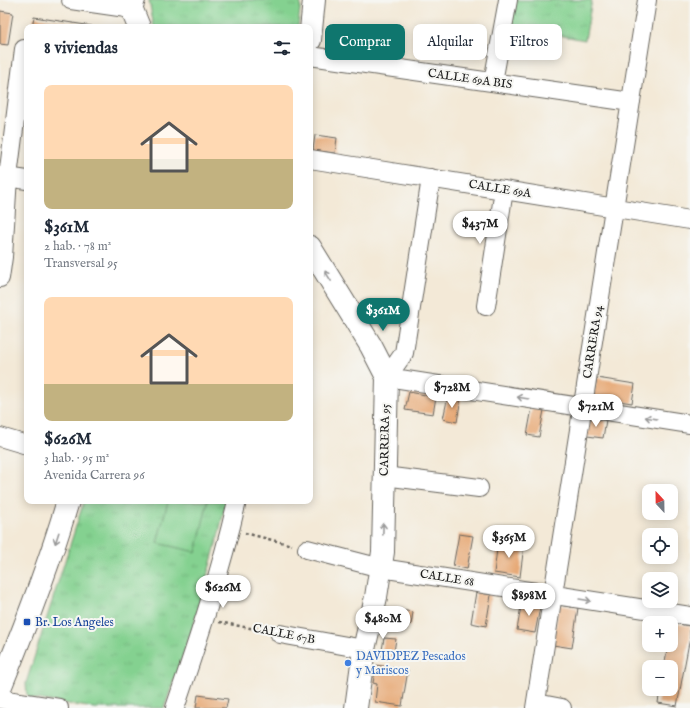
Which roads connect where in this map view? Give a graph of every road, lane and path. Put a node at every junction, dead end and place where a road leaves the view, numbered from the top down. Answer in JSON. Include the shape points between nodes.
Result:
{"nodes":[{"id":1,"x":71,"y":0,"type":"edge"},
{"id":2,"x":314,"y":0,"type":"edge"},
{"id":3,"x":508,"y":0,"type":"edge"},
{"id":4,"x":647,"y":0,"type":"edge"},
{"id":5,"x":134,"y":9,"type":"edge"},
{"id":6,"x":312,"y":24,"type":"edge"},
{"id":7,"x":24,"y":50,"type":"dead end"},
{"id":8,"x":313,"y":56,"type":"edge"},
{"id":9,"x":493,"y":82,"type":"junction"},
{"id":10,"x":631,"y":102,"type":"junction"},
{"id":11,"x":313,"y":159,"type":"edge"},
{"id":12,"x":4,"y":177,"type":"edge"},
{"id":13,"x":431,"y":178,"type":"junction"},
{"id":14,"x":24,"y":180,"type":"edge"},
{"id":15,"x":504,"y":190,"type":"junction"},
{"id":16,"x":614,"y":208,"type":"junction"},
{"id":17,"x":690,"y":220,"type":"edge"},
{"id":18,"x":313,"y":252,"type":"edge"},
{"id":19,"x":0,"y":278,"type":"edge"},
{"id":20,"x":486,"y":306,"type":"dead end"},
{"id":21,"x":387,"y":377,"type":"junction"},
{"id":22,"x":583,"y":407,"type":"junction"},
{"id":23,"x":690,"y":424,"type":"edge"},
{"id":24,"x":0,"y":437,"type":"edge"},
{"id":25,"x":24,"y":444,"type":"edge"},
{"id":26,"x":384,"y":476,"type":"junction"},
{"id":27,"x":479,"y":488,"type":"dead end"},
{"id":28,"x":67,"y":504,"type":"edge"},
{"id":29,"x":236,"y":504,"type":"edge"},
{"id":30,"x":231,"y":529,"type":"junction"},
{"id":31,"x":307,"y":549,"type":"joint"},
{"id":32,"x":381,"y":568,"type":"junction"},
{"id":33,"x":553,"y":595,"type":"junction"},
{"id":34,"x":690,"y":616,"type":"edge"},
{"id":35,"x":205,"y":620,"type":"junction"},
{"id":36,"x":280,"y":634,"type":"joint"},
{"id":37,"x":364,"y":649,"type":"junction"},
{"id":38,"x":0,"y":688,"type":"edge"},
{"id":39,"x":0,"y":699,"type":"edge"},
{"id":40,"x":536,"y":705,"type":"edge"},
{"id":41,"x":59,"y":708,"type":"edge"},
{"id":42,"x":175,"y":708,"type":"edge"},
{"id":43,"x":356,"y":708,"type":"edge"},
{"id":44,"x":562,"y":708,"type":"edge"}],
"edges":[{"from":1,"to":5,"type":"street"},
{"from":2,"to":6,"type":"main road"},
{"from":3,"to":9,"type":"street"},
{"from":4,"to":10,"type":"street","name":"CARRERA 94"},
{"from":7,"to":12,"type":"street"},
{"from":8,"to":9,"type":"street","name":"CALLE 69A BIS"},
{"from":9,"to":10,"type":"street","name":"CALLE 69A BIS"},
{"from":10,"to":16,"type":"street","name":"CARRERA 94"},
{"from":11,"to":13,"type":"street","name":"CALLE 69A"},
{"from":12,"to":14,"type":"street"},
{"from":12,"to":19,"type":"street","via":[[3,257]]},
{"from":13,"to":15,"type":"street","name":"CALLE 69A"},
{"from":13,"to":21,"type":"street","via":[[414,334]]},
{"from":15,"to":16,"type":"street","name":"CALLE 69A"},
{"from":15,"to":20,"type":"street"},
{"from":16,"to":17,"type":"street","name":"CALLE 69A"},
{"from":16,"to":22,"type":"street","name":"CARRERA 94"},
{"from":21,"to":18,"type":"main road","one_way":true,"via":[[371,346]]},
{"from":22,"to":21,"type":"street","one_way":true},
{"from":21,"to":26,"type":"main road","name":"CARRERA 95"},
{"from":23,"to":22,"type":"street","one_way":true},
{"from":22,"to":33,"type":"street","name":"CARRERA 94"},
{"from":24,"to":25,"type":"street"},
{"from":26,"to":27,"type":"street"},
{"from":32,"to":26,"type":"main road","name":"CARRERA 95","one_way":true},
{"from":28,"to":38,"type":"main road","one_way":true,"via":[[43,580]]},
{"from":29,"to":30,"type":"street"},
{"from":30,"to":31,"type":"path"},
{"from":30,"to":35,"type":"street"},
{"from":31,"to":32,"type":"street","name":"CALLE 68"},
{"from":32,"to":33,"type":"street","name":"CALLE 68"},
{"from":32,"to":37,"type":"main road","name":"CARRERA 95"},
{"from":33,"to":34,"type":"street","name":"CALLE 68","one_way":true},
{"from":33,"to":40,"type":"street","name":"CARRERA 94"},
{"from":35,"to":36,"type":"path","name":"CALLE 67B"},
{"from":35,"to":42,"type":"street"},
{"from":36,"to":37,"type":"street","name":"CALLE 67B"},
{"from":37,"to":43,"type":"main road","name":"CARRERA 95"},
{"from":39,"to":41,"type":"street"},
{"from":40,"to":44,"type":"street"}]}
